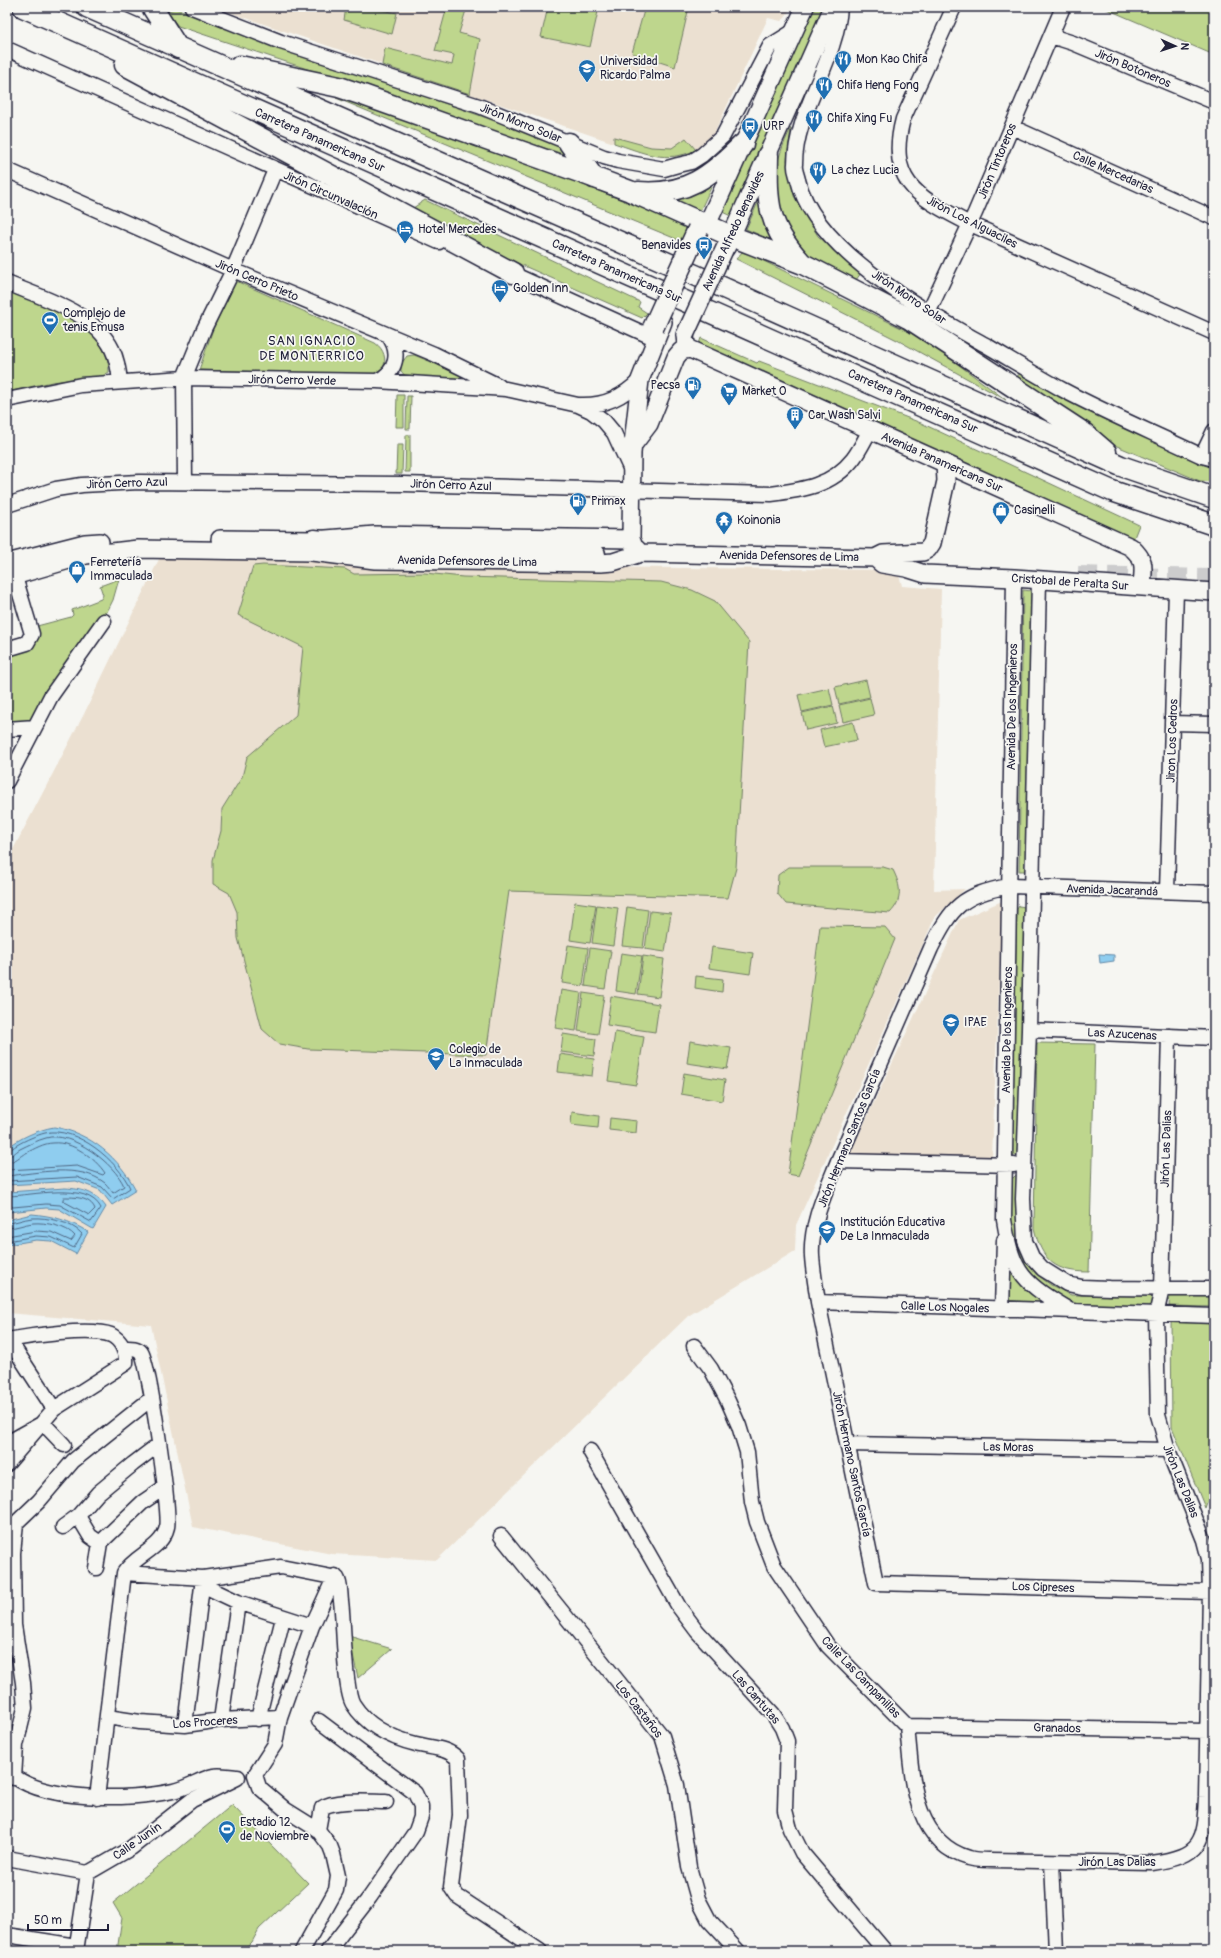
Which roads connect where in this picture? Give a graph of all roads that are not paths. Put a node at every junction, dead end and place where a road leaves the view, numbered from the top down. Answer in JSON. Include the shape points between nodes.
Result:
{"nodes":[{"id":1,"x":23,"y":7,"type":"edge"},
{"id":2,"x":87,"y":7,"type":"edge"},
{"id":3,"x":152,"y":7,"type":"edge"},
{"id":4,"x":192,"y":7,"type":"edge"},
{"id":5,"x":805,"y":7,"type":"edge"},
{"id":6,"x":833,"y":7,"type":"edge"},
{"id":7,"x":840,"y":7,"type":"edge"},
{"id":8,"x":954,"y":7,"type":"edge"},
{"id":9,"x":1063,"y":7,"type":"edge"},
{"id":10,"x":42,"y":16,"type":"junction"},
{"id":11,"x":794,"y":32,"type":"junction"},
{"id":12,"x":1051,"y":36,"type":"junction"},
{"id":13,"x":178,"y":48,"type":"junction"},
{"id":14,"x":7,"y":49,"type":"edge"},
{"id":15,"x":199,"y":58,"type":"junction"},
{"id":16,"x":1214,"y":102,"type":"edge"},
{"id":17,"x":1012,"y":127,"type":"junction"},
{"id":18,"x":569,"y":143,"type":"junction"},
{"id":19,"x":743,"y":144,"type":"junction"},
{"id":20,"x":768,"y":155,"type":"junction"},
{"id":21,"x":7,"y":170,"type":"edge"},
{"id":22,"x":275,"y":170,"type":"junction"},
{"id":23,"x":594,"y":178,"type":"junction"},
{"id":24,"x":630,"y":192,"type":"junction"},
{"id":25,"x":1214,"y":218,"type":"edge"},
{"id":26,"x":970,"y":224,"type":"junction"},
{"id":27,"x":702,"y":228,"type":"junction"},
{"id":28,"x":728,"y":242,"type":"junction"},
{"id":29,"x":803,"y":264,"type":"junction"},
{"id":30,"x":233,"y":270,"type":"junction"},
{"id":31,"x":513,"y":273,"type":"junction"},
{"id":32,"x":7,"y":283,"type":"edge"},
{"id":33,"x":928,"y":313,"type":"junction"},
{"id":34,"x":1214,"y":333,"type":"edge"},
{"id":35,"x":655,"y":334,"type":"junction"},
{"id":36,"x":388,"y":335,"type":"junction"},
{"id":37,"x":688,"y":342,"type":"junction"},
{"id":38,"x":184,"y":378,"type":"junction"},
{"id":39,"x":640,"y":380,"type":"junction"},
{"id":40,"x":377,"y":381,"type":"junction"},
{"id":41,"x":666,"y":381,"type":"junction"},
{"id":42,"x":120,"y":382,"type":"junction"},
{"id":43,"x":506,"y":389,"type":"junction"},
{"id":44,"x":7,"y":400,"type":"edge"},
{"id":45,"x":578,"y":405,"type":"junction"},
{"id":46,"x":870,"y":430,"type":"junction"},
{"id":47,"x":1214,"y":431,"type":"edge"},
{"id":48,"x":633,"y":445,"type":"junction"},
{"id":49,"x":1208,"y":458,"type":"edge"},
{"id":50,"x":945,"y":463,"type":"junction"},
{"id":51,"x":1121,"y":466,"type":"junction"},
{"id":52,"x":632,"y":473,"type":"junction"},
{"id":53,"x":185,"y":481,"type":"junction"},
{"id":54,"x":632,"y":490,"type":"junction"},
{"id":55,"x":1208,"y":494,"type":"edge"},
{"id":56,"x":7,"y":505,"type":"edge"},
{"id":57,"x":1214,"y":525,"type":"edge"},
{"id":58,"x":631,"y":539,"type":"junction"},
{"id":59,"x":314,"y":540,"type":"junction"},
{"id":60,"x":641,"y":553,"type":"junction"},
{"id":61,"x":595,"y":554,"type":"dead end"},
{"id":62,"x":875,"y":558,"type":"junction"},
{"id":63,"x":10,"y":570,"type":"edge"},
{"id":64,"x":925,"y":574,"type":"joint"},
{"id":65,"x":1014,"y":578,"type":"junction"},
{"id":66,"x":1039,"y":580,"type":"junction"},
{"id":67,"x":1142,"y":587,"type":"junction"},
{"id":68,"x":1176,"y":590,"type":"junction"},
{"id":69,"x":1214,"y":592,"type":"edge"},
{"id":70,"x":1014,"y":607,"type":"junction"},
{"id":71,"x":1039,"y":608,"type":"junction"},
{"id":72,"x":104,"y":621,"type":"dead end"},
{"id":73,"x":7,"y":649,"type":"edge"},
{"id":74,"x":1172,"y":723,"type":"junction"},
{"id":75,"x":1214,"y":724,"type":"edge"},
{"id":76,"x":35,"y":727,"type":"junction"},
{"id":77,"x":7,"y":729,"type":"edge"},
{"id":78,"x":7,"y":781,"type":"edge"},
{"id":79,"x":1009,"y":886,"type":"junction"},
{"id":80,"x":1032,"y":887,"type":"junction"},
{"id":81,"x":1167,"y":892,"type":"junction"},
{"id":82,"x":1214,"y":893,"type":"edge"},
{"id":83,"x":1029,"y":1030,"type":"junction"},
{"id":84,"x":1169,"y":1036,"type":"junction"},
{"id":85,"x":1214,"y":1038,"type":"edge"},
{"id":86,"x":838,"y":1161,"type":"junction"},
{"id":87,"x":1005,"y":1165,"type":"junction"},
{"id":88,"x":1024,"y":1165,"type":"junction"},
{"id":89,"x":1004,"y":1220,"type":"junction"},
{"id":90,"x":1162,"y":1288,"type":"junction"},
{"id":91,"x":1214,"y":1289,"type":"edge"},
{"id":92,"x":818,"y":1302,"type":"junction"},
{"id":93,"x":1002,"y":1309,"type":"junction"},
{"id":94,"x":1071,"y":1311,"type":"junction"},
{"id":95,"x":1156,"y":1315,"type":"junction"},
{"id":96,"x":1214,"y":1316,"type":"edge"},
{"id":97,"x":8,"y":1340,"type":"edge"},
{"id":98,"x":694,"y":1346,"type":"dead end"},
{"id":99,"x":124,"y":1348,"type":"junction"},
{"id":100,"x":152,"y":1398,"type":"junction"},
{"id":101,"x":54,"y":1409,"type":"junction"},
{"id":102,"x":43,"y":1423,"type":"junction"},
{"id":103,"x":7,"y":1443,"type":"edge"},
{"id":104,"x":847,"y":1444,"type":"junction"},
{"id":105,"x":64,"y":1445,"type":"dead end"},
{"id":106,"x":158,"y":1445,"type":"junction"},
{"id":107,"x":1168,"y":1450,"type":"junction"},
{"id":108,"x":590,"y":1451,"type":"dead end"},
{"id":109,"x":7,"y":1464,"type":"edge"},
{"id":110,"x":165,"y":1487,"type":"junction"},
{"id":111,"x":78,"y":1516,"type":"junction"},
{"id":112,"x":63,"y":1527,"type":"dead end"},
{"id":113,"x":501,"y":1536,"type":"dead end"},
{"id":114,"x":100,"y":1543,"type":"junction"},
{"id":115,"x":10,"y":1553,"type":"edge"},
{"id":116,"x":96,"y":1568,"type":"dead end"},
{"id":117,"x":124,"y":1573,"type":"junction"},
{"id":118,"x":335,"y":1576,"type":"junction"},
{"id":119,"x":202,"y":1582,"type":"junction"},
{"id":120,"x":876,"y":1583,"type":"joint"},
{"id":121,"x":1210,"y":1592,"type":"junction"},
{"id":122,"x":238,"y":1602,"type":"junction"},
{"id":123,"x":283,"y":1618,"type":"junction"},
{"id":124,"x":312,"y":1626,"type":"junction"},
{"id":125,"x":107,"y":1717,"type":"junction"},
{"id":126,"x":280,"y":1717,"type":"junction"},
{"id":127,"x":258,"y":1719,"type":"junction"},
{"id":128,"x":221,"y":1720,"type":"junction"},
{"id":129,"x":319,"y":1721,"type":"dead end"},
{"id":130,"x":185,"y":1725,"type":"junction"},
{"id":131,"x":907,"y":1726,"type":"junction"},
{"id":132,"x":1207,"y":1731,"type":"junction"},
{"id":133,"x":11,"y":1774,"type":"edge"},
{"id":134,"x":255,"y":1775,"type":"junction"},
{"id":135,"x":238,"y":1777,"type":"junction"},
{"id":136,"x":97,"y":1798,"type":"junction"},
{"id":137,"x":386,"y":1802,"type":"dead end"},
{"id":138,"x":318,"y":1830,"type":"junction"},
{"id":139,"x":7,"y":1858,"type":"edge"},
{"id":140,"x":1052,"y":1862,"type":"junction"},
{"id":141,"x":88,"y":1873,"type":"junction"},
{"id":142,"x":7,"y":1935,"type":"edge"},
{"id":143,"x":76,"y":1949,"type":"edge"},
{"id":144,"x":302,"y":1951,"type":"edge"},
{"id":145,"x":328,"y":1951,"type":"edge"},
{"id":146,"x":540,"y":1951,"type":"edge"},
{"id":147,"x":738,"y":1951,"type":"edge"},
{"id":148,"x":885,"y":1951,"type":"edge"},
{"id":149,"x":1056,"y":1951,"type":"edge"}],
"edges":[{"from":1,"to":10,"type":"highway","name":"Carretera Panamericana Sur"},
{"from":2,"to":13,"type":"highway"},
{"from":3,"to":13,"type":"highway"},
{"from":4,"to":18,"type":"street","name":"Jirón Morro Solar","via":[[281,42],[479,106]]},
{"from":5,"to":11,"type":"main road"},
{"from":6,"to":20,"type":"main road","name":"Avenida Alfredo Benavides"},
{"from":7,"to":33,"type":"street","name":"Jirón Morro Solar","via":[[839,26],[800,129],[794,164],[801,192],[817,222],[834,240],[887,285]]},
{"from":8,"to":26,"type":"street","name":"Jirón Los Alguaciles","via":[[903,119],[898,137],[898,155],[899,166],[916,192],[934,206]]},
{"from":9,"to":12,"type":"street","name":"Jirón Tintoreros"},
{"from":10,"to":31,"type":"highway","via":[[151,80]]},
{"from":10,"to":57,"type":"highway","name":"Carretera Panamericana Sur","via":[[1112,491]]},
{"from":11,"to":18,"type":"street","name":"Jirón Morro Solar","via":[[770,46],[723,136],[691,162],[664,169],[604,157]]},
{"from":11,"to":19,"type":"main road"},
{"from":12,"to":16,"type":"street","name":"Jirón Botoneros"},
{"from":12,"to":17,"type":"street","name":"Jirón Tintoreros"},
{"from":13,"to":15,"type":"highway"},
{"from":14,"to":22,"type":"street","name":"Jirón Circunvalación"},
{"from":15,"to":23,"type":"highway","via":[[338,87]]},
{"from":15,"to":51,"type":"highway","via":[[695,274]]},
{"from":17,"to":25,"type":"street","name":"Calle Mercedarias"},
{"from":17,"to":26,"type":"street","name":"Jirón Tintoreros"},
{"from":18,"to":23,"type":"highway"},
{"from":19,"to":24,"type":"highway","via":[[722,165],[688,186],[651,193]]},
{"from":19,"to":27,"type":"main road"},
{"from":20,"to":28,"type":"main road","name":"Avenida Alfredo Benavides"},
{"from":20,"to":29,"type":"highway","via":[[769,202],[774,224],[785,245]]},
{"from":21,"to":30,"type":"street","name":"Jirón Cerro Prieto"},
{"from":22,"to":30,"type":"street"},
{"from":22,"to":31,"type":"street","name":"Jirón Circunvalación","via":[[415,233]]},
{"from":23,"to":24,"type":"highway"},
{"from":24,"to":27,"type":"highway"},
{"from":26,"to":33,"type":"street","name":"Jirón Tintoreros"},
{"from":26,"to":34,"type":"street","name":"Jirón Los Alguaciles"},
{"from":27,"to":28,"type":"highway"},
{"from":27,"to":35,"type":"highway","bridge":true},
{"from":28,"to":29,"type":"highway"},
{"from":28,"to":37,"type":"main road","name":"Avenida Alfredo Benavides","bridge":true},
{"from":29,"to":51,"type":"highway","via":[[908,318],[1084,434]]},
{"from":30,"to":36,"type":"street","name":"Jirón Cerro Prieto"},
{"from":30,"to":38,"type":"street","via":[[204,329]]},
{"from":31,"to":35,"type":"street","name":"Jirón Circunvalación"},
{"from":32,"to":42,"type":"street","via":[[74,312],[93,325],[112,349]]},
{"from":33,"to":49,"type":"street","name":"Jirón Morro Solar","via":[[1063,390]]},
{"from":35,"to":39,"type":"main road"},
{"from":35,"to":41,"type":"main road","via":[[658,367]]},
{"from":36,"to":40,"type":"street","via":[[395,345],[395,364],[388,375]]},
{"from":36,"to":43,"type":"street","name":"Jirón Cerro Prieto"},
{"from":37,"to":41,"type":"main road","name":"Avenida Alfredo Benavides","via":[[676,357]]},
{"from":37,"to":46,"type":"main road","name":"Avenida Panamericana Sur"},
{"from":38,"to":40,"type":"street","name":"Jirón Cerro Verde"},
{"from":38,"to":42,"type":"street","name":"Jirón Cerro Verde"},
{"from":38,"to":53,"type":"street"},
{"from":39,"to":45,"type":"street","name":"Jirón Cerro Verde","via":[[618,397],[592,405]]},
{"from":39,"to":48,"type":"main road"},
{"from":40,"to":43,"type":"street","name":"Jirón Cerro Verde"},
{"from":41,"to":48,"type":"main road","name":"Avenida Alfredo Benavides","via":[[649,424]]},
{"from":42,"to":44,"type":"street","name":"Jirón Cerro Verde","via":[[81,385]]},
{"from":43,"to":45,"type":"street","name":"Jirón Cerro Verde"},
{"from":45,"to":52,"type":"street","name":"Jirón Cerro Verde","via":[[604,421],[614,433]]},
{"from":46,"to":50,"type":"main road","name":"Avenida Panamericana Sur"},
{"from":46,"to":54,"type":"street","name":"Jirón Cerro Azul","via":[[853,459],[837,474],[817,486],[755,494]]},
{"from":47,"to":49,"type":"street"},
{"from":48,"to":52,"type":"main road"},
{"from":50,"to":62,"type":"main road","via":[[946,481],[932,543],[928,549],[923,552],[883,554]]},
{"from":50,"to":67,"type":"main road","name":"Avenida Panamericana Sur","via":[[1131,547],[1142,557]]},
{"from":51,"to":55,"type":"highway"},
{"from":52,"to":54,"type":"main road"},
{"from":53,"to":54,"type":"street","name":"Jirón Cerro Azul"},
{"from":53,"to":56,"type":"street","name":"Jirón Cerro Azul","via":[[82,485]]},
{"from":54,"to":58,"type":"main road"},
{"from":58,"to":59,"type":"main road","name":"Avenida Defensores de Lima","via":[[375,535]]},
{"from":58,"to":60,"type":"main road","via":[[634,547]]},
{"from":59,"to":61,"type":"highway","via":[[373,547]]},
{"from":59,"to":63,"type":"main road","name":"Avenida Defensores de Lima","via":[[137,537],[85,543]]},
{"from":60,"to":62,"type":"main road","name":"Avenida Defensores de Lima"},
{"from":60,"to":63,"type":"main road","name":"Avenida Defensores de Lima","via":[[601,563],[375,560],[312,552],[138,549],[86,555]]},
{"from":62,"to":64,"type":"main road","name":"Avenida Defensores de Lima","via":[[882,564]]},
{"from":63,"to":73,"type":"street","via":[[32,634],[27,643]]},
{"from":64,"to":65,"type":"main road","name":"Cristobal de Peralta Sur"},
{"from":65,"to":66,"type":"main road","name":"Cristobal de Peralta Sur"},
{"from":65,"to":70,"type":"street","name":"Avenida De los Ingenieros"},
{"from":66,"to":67,"type":"main road","name":"Cristobal de Peralta Sur"},
{"from":66,"to":71,"type":"street","name":"Avenida De los Ingenieros"},
{"from":67,"to":68,"type":"main road","name":"Cristobal de Peralta Sur"},
{"from":68,"to":69,"type":"main road","name":"Cristobal de Peralta Sur"},
{"from":68,"to":74,"type":"street","name":"Jiron Los Cedros"},
{"from":70,"to":71,"type":"street","via":[[1026,603]]},
{"from":70,"to":79,"type":"street","name":"Avenida De los Ingenieros"},
{"from":71,"to":80,"type":"street","name":"Avenida De los Ingenieros"},
{"from":72,"to":76,"type":"street","via":[[51,696]]},
{"from":74,"to":75,"type":"street"},
{"from":74,"to":81,"type":"street","name":"Jiron Los Cedros"},
{"from":76,"to":77,"type":"street"},
{"from":76,"to":78,"type":"street"},
{"from":79,"to":80,"type":"street","name":"Avenida Jacarandá"},
{"from":79,"to":86,"type":"street","name":"Jirón Hermano Santos García","via":[[971,897],[946,919]]},
{"from":79,"to":87,"type":"street","name":"Avenida De los Ingenieros"},
{"from":80,"to":81,"type":"street","name":"Avenida Jacarandá"},
{"from":80,"to":83,"type":"street","name":"Avenida De los Ingenieros"},
{"from":81,"to":82,"type":"street","name":"Avenida Jacarandá"},
{"from":83,"to":84,"type":"street","name":"Las Azucenas"},
{"from":83,"to":88,"type":"street","name":"Avenida De los Ingenieros"},
{"from":84,"to":85,"type":"street","name":"Las Azucenas"},
{"from":84,"to":90,"type":"street","name":"Jirón Las Dalias"},
{"from":86,"to":87,"type":"street"},
{"from":86,"to":92,"type":"street","name":"Jirón Hermano Santos García","via":[[824,1195],[815,1227],[812,1256]]},
{"from":87,"to":88,"type":"street"},
{"from":87,"to":89,"type":"street","name":"Avenida De los Ingenieros"},
{"from":88,"to":90,"type":"street","name":"Avenida De los Ingenieros","via":[[1025,1242],[1032,1257],[1043,1269],[1067,1284],[1082,1287]]},
{"from":89,"to":93,"type":"street"},
{"from":89,"to":94,"type":"street","name":"Avenida De los Ingenieros","via":[[1008,1245],[1017,1267],[1026,1280],[1038,1292]]},
{"from":90,"to":91,"type":"street","name":"Avenida De los Ingenieros"},
{"from":90,"to":95,"type":"street","name":"Jirón Las Dalias"},
{"from":92,"to":93,"type":"street","name":"Calle Los Nogales"},
{"from":92,"to":104,"type":"street","name":"Jirón Hermano Santos García"},
{"from":93,"to":94,"type":"street","name":"Calle Los Nogales"},
{"from":94,"to":95,"type":"street","name":"Avenida De los Ingenieros"},
{"from":95,"to":96,"type":"street","name":"Avenida De los Ingenieros"},
{"from":95,"to":107,"type":"street","name":"Jirón Las Dalias","via":[[1158,1414]]},
{"from":97,"to":99,"type":"street","via":[[94,1332],[111,1335]]},
{"from":97,"to":101,"type":"street"},
{"from":98,"to":131,"type":"street","name":"Calle Las Campanillas","via":[[711,1368],[739,1426],[747,1452],[752,1502],[774,1566],[828,1646]]},
{"from":99,"to":100,"type":"street","via":[[135,1348],[145,1360]]},
{"from":99,"to":101,"type":"street","via":[[126,1363]]},
{"from":100,"to":106,"type":"street"},
{"from":100,"to":115,"type":"street","via":[[73,1461],[39,1501],[16,1523]]},
{"from":101,"to":102,"type":"street"},
{"from":102,"to":103,"type":"street"},
{"from":102,"to":105,"type":"street"},
{"from":102,"to":109,"type":"street"},
{"from":104,"to":107,"type":"street","name":"Las Moras"},
{"from":104,"to":120,"type":"street","name":"Jirón Hermano Santos García"},
{"from":106,"to":110,"type":"street"},
{"from":106,"to":111,"type":"street","via":[[98,1493]]},
{"from":107,"to":121,"type":"street","name":"Jirón Las Dalias","via":[[1204,1540],[1209,1559]]},
{"from":108,"to":148,"type":"street","name":"Las Cantutas","via":[[679,1607],[773,1714],[782,1728],[787,1741],[785,1810],[790,1829],[802,1853]]},
{"from":110,"to":114,"type":"street","via":[[142,1502]]},
{"from":110,"to":117,"type":"street","via":[[169,1518],[163,1538]]},
{"from":111,"to":112,"type":"street"},
{"from":111,"to":114,"type":"street","via":[[90,1536]]},
{"from":113,"to":147,"type":"street","name":"Los Castaños","via":[[662,1736],[678,1785],[689,1867],[698,1899],[709,1920]]},
{"from":114,"to":116,"type":"street"},
{"from":115,"to":133,"type":"street","via":[[14,1625],[25,1708]]},
{"from":117,"to":119,"type":"street"},
{"from":117,"to":125,"type":"street"},
{"from":118,"to":119,"type":"street","via":[[281,1567]]},
{"from":118,"to":124,"type":"street"},
{"from":118,"to":146,"type":"street","via":[[339,1580],[348,1687],[353,1704],[362,1716],[388,1735],[442,1749],[458,1759],[460,1815],[451,1887],[453,1892]]},
{"from":119,"to":122,"type":"street"},
{"from":119,"to":130,"type":"street"},
{"from":120,"to":121,"type":"street","name":"Los Cipreses"},
{"from":121,"to":132,"type":"street","name":"Jirón Las Dalias"},
{"from":122,"to":123,"type":"street"},
{"from":122,"to":128,"type":"street"},
{"from":123,"to":124,"type":"street"},
{"from":123,"to":127,"type":"street"},
{"from":124,"to":126,"type":"street"},
{"from":125,"to":130,"type":"street","name":"Los Proceres"},
{"from":125,"to":136,"type":"street"},
{"from":126,"to":127,"type":"street","name":"Los Proceres"},
{"from":126,"to":134,"type":"street","via":[[275,1744]]},
{"from":127,"to":128,"type":"street","name":"Los Proceres"},
{"from":128,"to":130,"type":"street","name":"Los Proceres"},
{"from":129,"to":145,"type":"street","via":[[415,1793],[421,1806],[421,1817],[416,1831]]},
{"from":131,"to":132,"type":"street","name":"Granados"},
{"from":131,"to":140,"type":"street","via":[[917,1798],[933,1837],[969,1858]]},
{"from":132,"to":140,"type":"street","name":"Jirón Las Dalias","via":[[1205,1820],[1201,1840],[1189,1853],[1173,1860],[1152,1863]]},
{"from":133,"to":136,"type":"street","via":[[40,1790]]},
{"from":134,"to":135,"type":"street","name":"Calle Junín"},
{"from":134,"to":138,"type":"street","via":[[259,1787],[286,1810]]},
{"from":135,"to":136,"type":"street","via":[[214,1776],[172,1792]]},
{"from":135,"to":141,"type":"street","name":"Calle Junín","via":[[192,1800],[131,1848]]},
{"from":137,"to":138,"type":"street","via":[[325,1806],[322,1808]]},
{"from":138,"to":144,"type":"street","via":[[330,1846],[338,1876],[336,1890]]},
{"from":139,"to":141,"type":"street"},
{"from":140,"to":149,"type":"street"},
{"from":141,"to":143,"type":"street"},
{"from":142,"to":143,"type":"street"}]}
